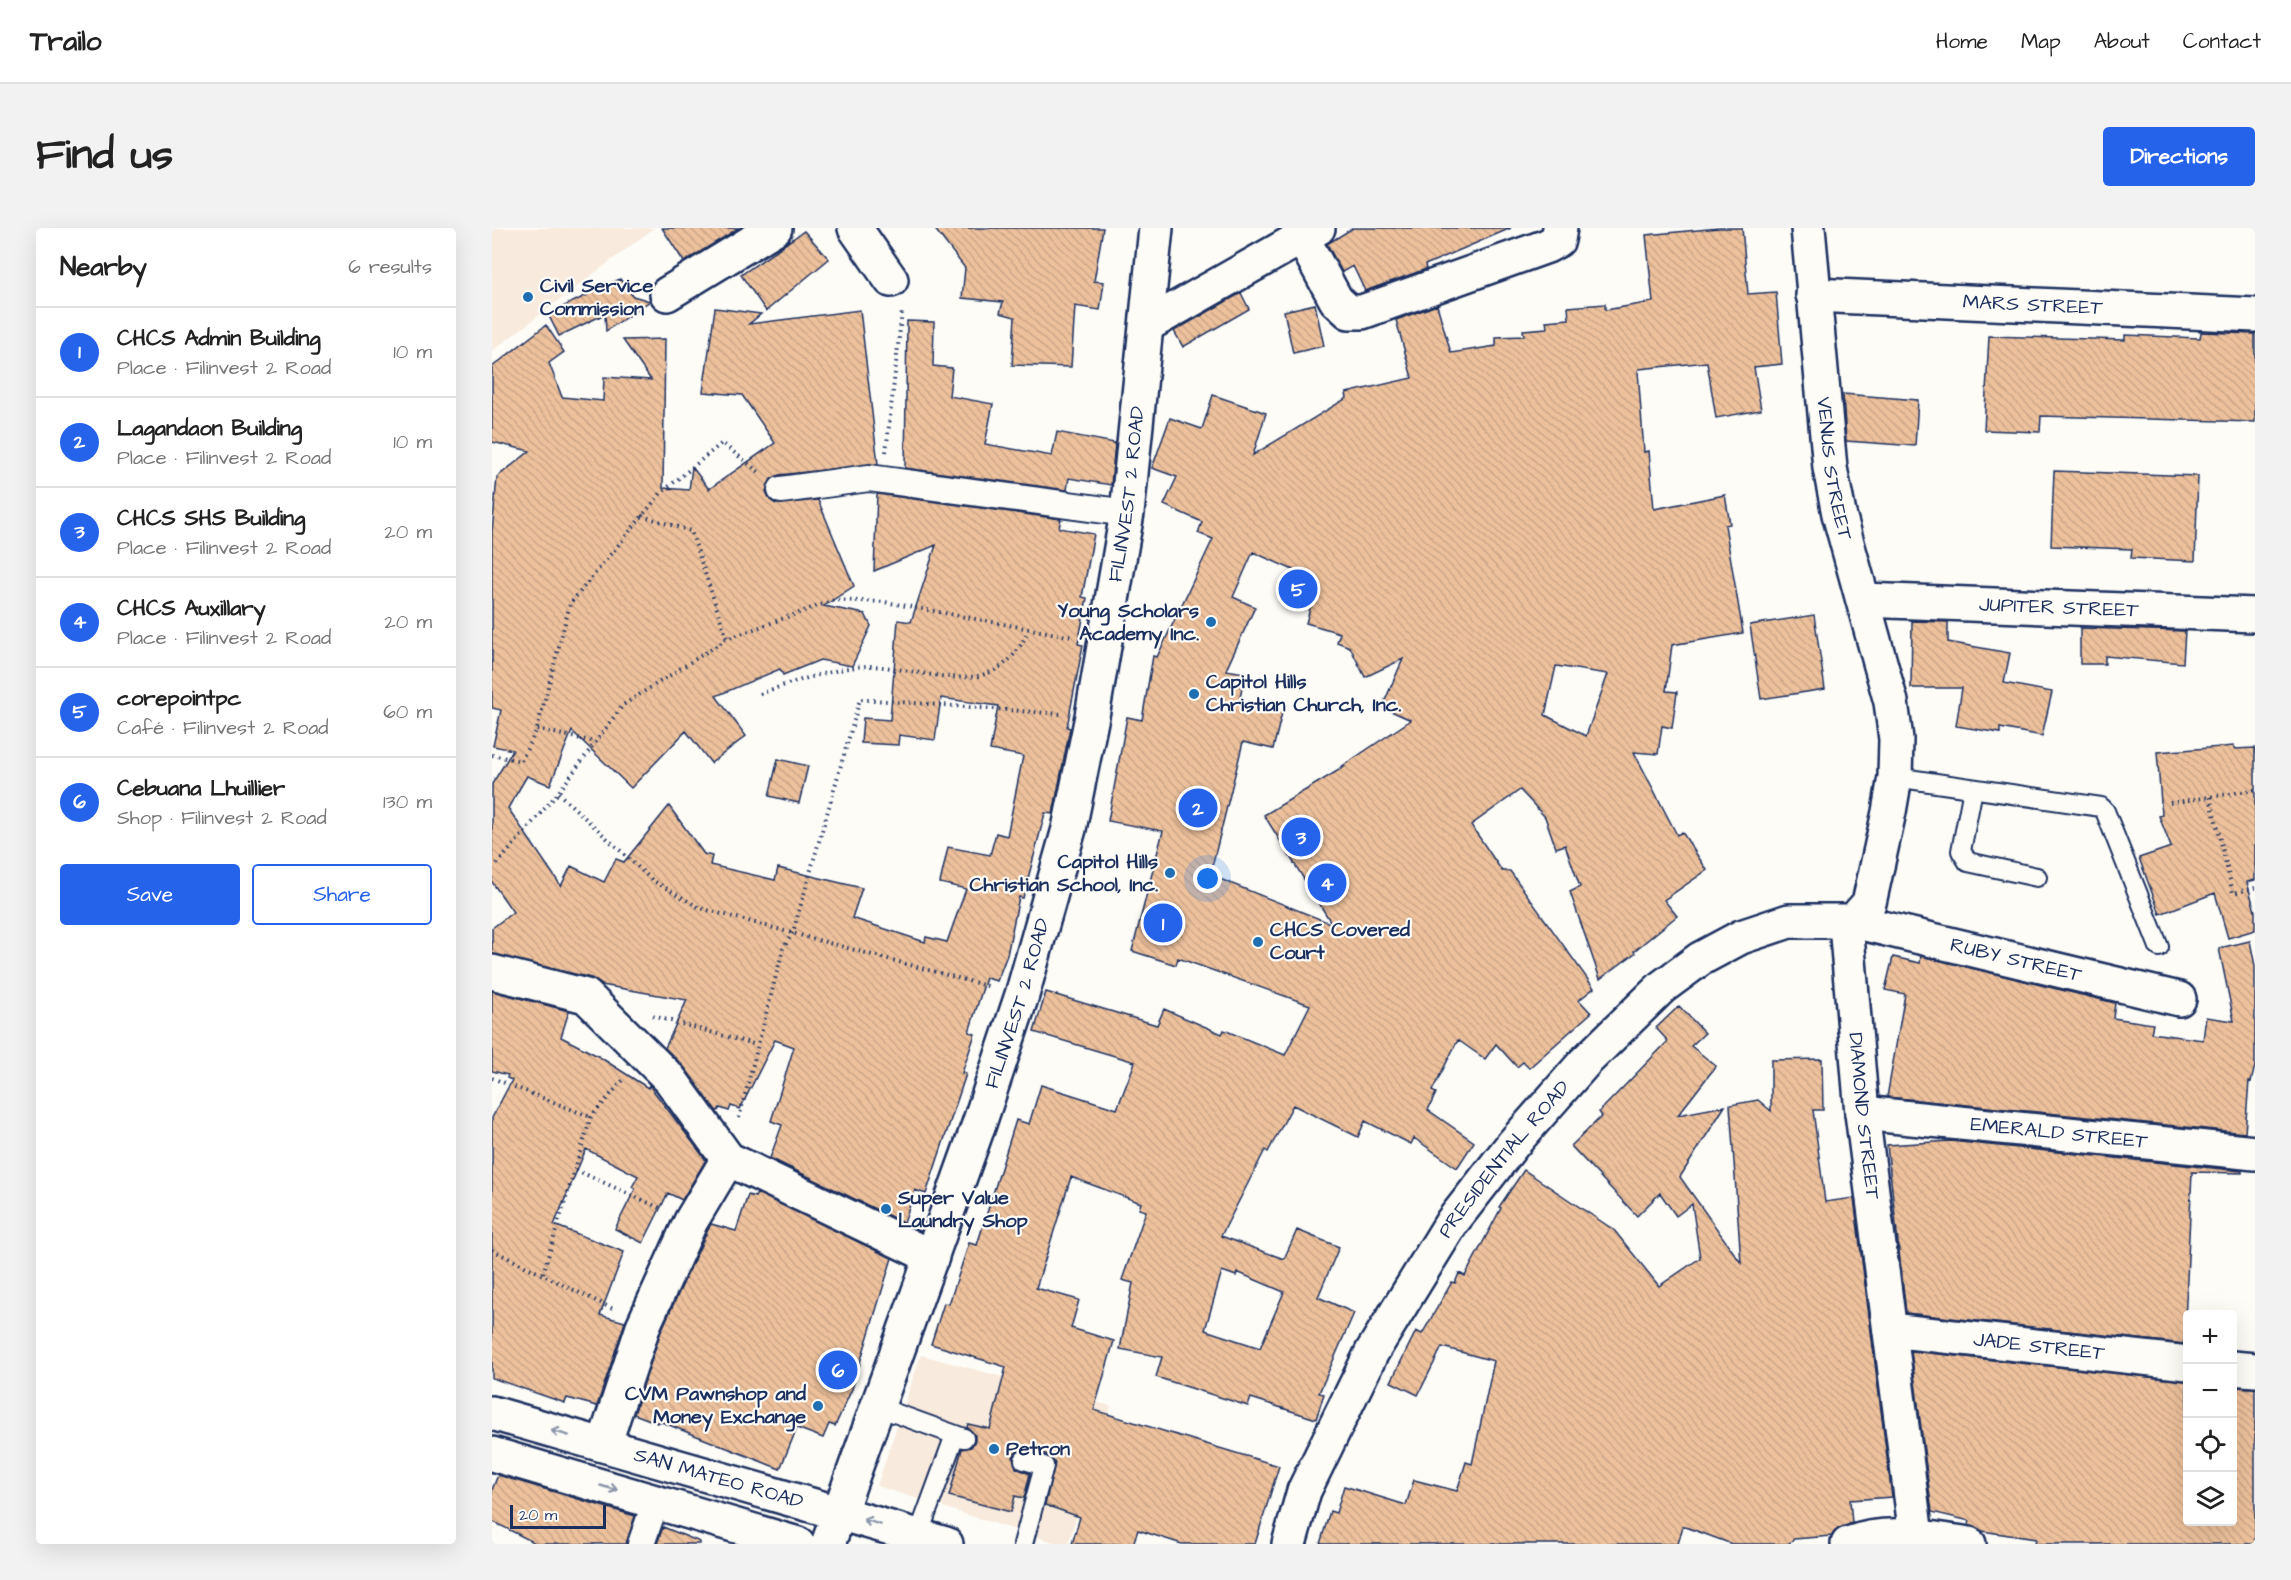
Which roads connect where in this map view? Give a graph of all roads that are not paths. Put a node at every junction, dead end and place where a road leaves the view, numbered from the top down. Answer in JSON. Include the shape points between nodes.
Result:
{"nodes":[{"id":1,"x":775,"y":228,"type":"edge"},
{"id":2,"x":855,"y":228,"type":"edge"},
{"id":3,"x":1156,"y":228,"type":"edge"},
{"id":4,"x":1560,"y":228,"type":"edge"},
{"id":5,"x":1808,"y":228,"type":"edge"},
{"id":6,"x":1310,"y":232,"type":"edge"},
{"id":7,"x":897,"y":292,"type":"road end"},
{"id":8,"x":667,"y":294,"type":"dead end"},
{"id":9,"x":1813,"y":295,"type":"junction"},
{"id":10,"x":2255,"y":315,"type":"edge"},
{"id":11,"x":1147,"y":325,"type":"junction"},
{"id":12,"x":781,"y":490,"type":"road end"},
{"id":13,"x":1127,"y":513,"type":"junction"},
{"id":14,"x":1863,"y":600,"type":"junction"},
{"id":15,"x":2255,"y":615,"type":"edge"},
{"id":16,"x":1891,"y":702,"type":"joint"},
{"id":17,"x":1895,"y":777,"type":"junction"},
{"id":18,"x":1973,"y":789,"type":"junction"},
{"id":19,"x":2037,"y":877,"type":"dead end"},
{"id":20,"x":1853,"y":921,"type":"junction"},
{"id":21,"x":2159,"y":947,"type":"dead end"},
{"id":22,"x":492,"y":972,"type":"edge"},
{"id":23,"x":2179,"y":999,"type":"dead end"},
{"id":24,"x":1862,"y":1113,"type":"junction"},
{"id":25,"x":2255,"y":1153,"type":"edge"},
{"id":26,"x":728,"y":1159,"type":"junction"},
{"id":27,"x":932,"y":1257,"type":"junction"},
{"id":28,"x":1890,"y":1330,"type":"junction"},
{"id":29,"x":2183,"y":1363,"type":"edge"},
{"id":30,"x":2237,"y":1368,"type":"edge"},
{"id":31,"x":2255,"y":1370,"type":"edge"},
{"id":32,"x":878,"y":1407,"type":"junction"},
{"id":33,"x":492,"y":1413,"type":"edge"},
{"id":34,"x":604,"y":1445,"type":"junction"},
{"id":35,"x":492,"y":1454,"type":"edge"},
{"id":36,"x":1024,"y":1460,"type":"dead end"},
{"id":37,"x":656,"y":1501,"type":"junction"},
{"id":38,"x":839,"y":1512,"type":"junction"},
{"id":39,"x":1916,"y":1536,"type":"junction"},
{"id":40,"x":932,"y":1540,"type":"edge"},
{"id":41,"x":640,"y":1544,"type":"edge"},
{"id":42,"x":798,"y":1544,"type":"edge"},
{"id":43,"x":828,"y":1544,"type":"edge"},
{"id":44,"x":1023,"y":1544,"type":"edge"},
{"id":45,"x":1288,"y":1544,"type":"edge"},
{"id":46,"x":1848,"y":1544,"type":"edge"},
{"id":47,"x":1969,"y":1544,"type":"edge"}],
"edges":[{"from":1,"to":8,"type":"street"},
{"from":2,"to":7,"type":"street"},
{"from":3,"to":11,"type":"street","name":"FILINVEST 2 ROAD"},
{"from":4,"to":6,"type":"street","via":[[1558,240],[1547,246],[1355,312],[1349,312],[1336,300]]},
{"from":5,"to":9,"type":"street","name":"VENUS STREET"},
{"from":6,"to":11,"type":"street"},
{"from":9,"to":10,"type":"street","name":"MARS STREET"},
{"from":9,"to":14,"type":"street","name":"VENUS STREET","via":[[1830,468]]},
{"from":11,"to":13,"type":"street","name":"FILINVEST 2 ROAD"},
{"from":12,"to":13,"type":"street","via":[[869,478]]},
{"from":13,"to":27,"type":"street","name":"FILINVEST 2 ROAD","via":[[1069,830],[1022,995]]},
{"from":14,"to":15,"type":"street","name":"JUPITER STREET"},
{"from":14,"to":16,"type":"street","name":"VENUS STREET"},
{"from":16,"to":17,"type":"street","name":"DIAMOND STREET","via":[[1896,739]]},
{"from":17,"to":18,"type":"lane"},
{"from":17,"to":20,"type":"street","name":"DIAMOND STREET","via":[[1869,903]]},
{"from":18,"to":19,"type":"lane","via":[[1962,856],[1968,862]]},
{"from":18,"to":21,"type":"lane","via":[[2094,804],[2105,811]]},
{"from":20,"to":23,"type":"street","name":"RUBY STREET"},
{"from":20,"to":24,"type":"street","name":"DIAMOND STREET","via":[[1847,936]]},
{"from":20,"to":45,"type":"street","name":"PRESIDENTIAL ROAD","via":[[1789,921],[1741,937],[1700,959],[1662,987],[1585,1062],[1452,1222],[1372,1352],[1304,1491]]},
{"from":22,"to":26,"type":"street","via":[[586,996],[670,1079]]},
{"from":24,"to":25,"type":"street","name":"EMERALD STREET"},
{"from":24,"to":28,"type":"street","name":"DIAMOND STREET"},
{"from":26,"to":27,"type":"street"},
{"from":26,"to":34,"type":"street","via":[[691,1221],[644,1324]]},
{"from":27,"to":32,"type":"street","name":"FILINVEST 2 ROAD"},
{"from":28,"to":29,"type":"street","name":"JADE STREET"},
{"from":28,"to":39,"type":"street","name":"DIAMOND STREET"},
{"from":30,"to":31,"type":"street"},
{"from":32,"to":38,"type":"street","name":"FILINVEST 2 ROAD"},
{"from":32,"to":40,"type":"lane","via":[[960,1436]]},
{"from":34,"to":33,"type":"street","name":"SAN MATEO ROAD","one_way":true},
{"from":34,"to":38,"type":"street","name":"SAN MATEO ROAD"},
{"from":35,"to":37,"type":"street","name":"SAN MATEO ROAD","one_way":true},
{"from":36,"to":44,"type":"lane","via":[[1044,1466]]},
{"from":37,"to":41,"type":"street"},
{"from":37,"to":42,"type":"street","name":"SAN MATEO ROAD"},
{"from":40,"to":38,"type":"street","name":"SAN MATEO ROAD","one_way":true},
{"from":38,"to":43,"type":"street","name":"FILINVEST 2 ROAD"},
{"from":39,"to":46,"type":"street","via":[[1885,1536]]},
{"from":39,"to":47,"type":"street"}]}
